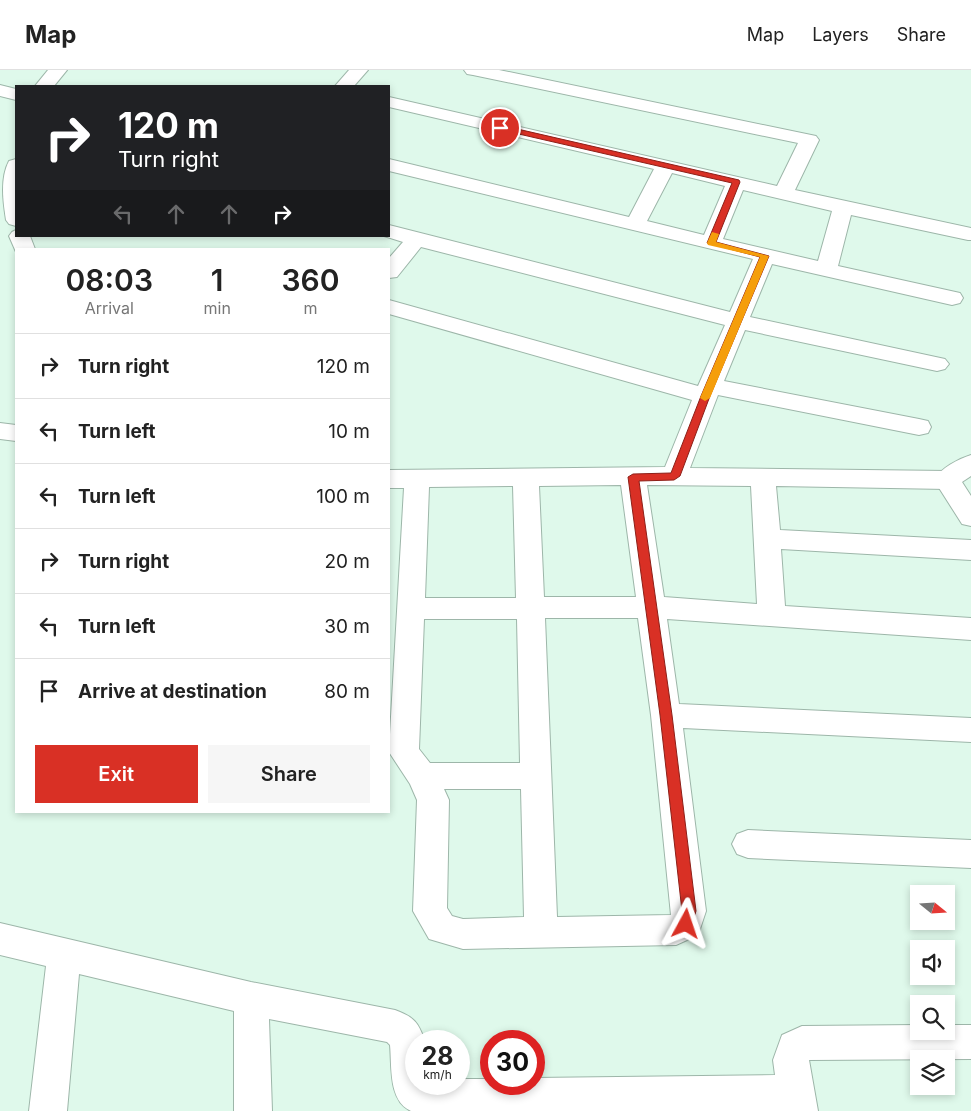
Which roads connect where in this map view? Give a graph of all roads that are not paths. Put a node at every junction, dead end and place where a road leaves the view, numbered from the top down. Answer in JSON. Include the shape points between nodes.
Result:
{"nodes":[{"id":1,"x":58,"y":70,"type":"edge"},
{"id":2,"x":359,"y":70,"type":"edge"},
{"id":3,"x":473,"y":70,"type":"edge"},
{"id":4,"x":45,"y":85,"type":"edge"},
{"id":5,"x":345,"y":85,"type":"edge"},
{"id":6,"x":0,"y":90,"type":"edge"},
{"id":7,"x":15,"y":95,"type":"edge"},
{"id":8,"x":390,"y":102,"type":"edge"},
{"id":9,"x":396,"y":166,"type":"edge"},
{"id":10,"x":666,"y":166,"type":"junction"},
{"id":11,"x":15,"y":169,"type":"edge"},
{"id":12,"x":736,"y":182,"type":"junction"},
{"id":13,"x":390,"y":183,"type":"edge"},
{"id":14,"x":784,"y":193,"type":"junction"},
{"id":15,"x":6,"y":195,"type":"edge"},
{"id":16,"x":843,"y":207,"type":"junction"},
{"id":17,"x":15,"y":218,"type":"edge"},
{"id":18,"x":634,"y":224,"type":"junction"},
{"id":19,"x":390,"y":231,"type":"edge"},
{"id":20,"x":968,"y":234,"type":"dead end"},
{"id":21,"x":416,"y":239,"type":"junction"},
{"id":22,"x":711,"y":243,"type":"junction"},
{"id":23,"x":765,"y":256,"type":"junction"},
{"id":24,"x":826,"y":270,"type":"junction"},
{"id":25,"x":390,"y":271,"type":"edge"},
{"id":26,"x":952,"y":298,"type":"dead end"},
{"id":27,"x":390,"y":307,"type":"edge"},
{"id":28,"x":737,"y":322,"type":"junction"},
{"id":29,"x":937,"y":364,"type":"dead end"},
{"id":30,"x":708,"y":391,"type":"junction"},
{"id":31,"x":919,"y":427,"type":"dead end"},
{"id":32,"x":0,"y":431,"type":"edge"},
{"id":33,"x":15,"y":433,"type":"edge"},
{"id":34,"x":971,"y":464,"type":"edge"},
{"id":35,"x":674,"y":476,"type":"junction"},
{"id":36,"x":633,"y":477,"type":"junction"},
{"id":37,"x":764,"y":477,"type":"junction"},
{"id":38,"x":526,"y":478,"type":"junction"},
{"id":39,"x":403,"y":480,"type":"edge"},
{"id":40,"x":947,"y":480,"type":"junction"},
{"id":41,"x":971,"y":517,"type":"edge"},
{"id":42,"x":768,"y":539,"type":"junction"},
{"id":43,"x":971,"y":550,"type":"edge"},
{"id":44,"x":650,"y":607,"type":"junction"},
{"id":45,"x":531,"y":608,"type":"junction"},
{"id":46,"x":410,"y":609,"type":"junction"},
{"id":47,"x":772,"y":615,"type":"junction"},
{"id":48,"x":971,"y":628,"type":"edge"},
{"id":49,"x":666,"y":715,"type":"junction"},
{"id":50,"x":971,"y":730,"type":"edge"},
{"id":51,"x":422,"y":776,"type":"junction"},
{"id":52,"x":536,"y":776,"type":"junction"},
{"id":53,"x":748,"y":844,"type":"dead end"},
{"id":54,"x":971,"y":854,"type":"edge"},
{"id":55,"x":541,"y":933,"type":"junction"},
{"id":56,"x":0,"y":939,"type":"edge"},
{"id":57,"x":64,"y":954,"type":"junction"},
{"id":58,"x":251,"y":999,"type":"junction"},
{"id":59,"x":971,"y":1042,"type":"edge"},
{"id":60,"x":798,"y":1102,"type":"edge"},
{"id":61,"x":48,"y":1111,"type":"edge"},
{"id":62,"x":252,"y":1111,"type":"edge"}],
"edges":[{"from":1,"to":4,"type":"street"},
{"from":2,"to":5,"type":"street"},
{"from":3,"to":14,"type":"street","via":[[809,140]]},
{"from":6,"to":7,"type":"street"},
{"from":8,"to":10,"type":"street"},
{"from":9,"to":13,"type":"street"},
{"from":9,"to":18,"type":"street"},
{"from":10,"to":12,"type":"street"},
{"from":10,"to":18,"type":"street"},
{"from":11,"to":15,"type":"street"},
{"from":12,"to":14,"type":"street"},
{"from":12,"to":22,"type":"street"},
{"from":14,"to":16,"type":"street"},
{"from":15,"to":17,"type":"street"},
{"from":16,"to":20,"type":"street"},
{"from":16,"to":24,"type":"street"},
{"from":18,"to":22,"type":"street"},
{"from":19,"to":21,"type":"street"},
{"from":21,"to":25,"type":"street"},
{"from":21,"to":28,"type":"street"},
{"from":22,"to":23,"type":"street"},
{"from":23,"to":24,"type":"street"},
{"from":23,"to":28,"type":"street"},
{"from":24,"to":26,"type":"street"},
{"from":27,"to":30,"type":"street"},
{"from":28,"to":29,"type":"street"},
{"from":28,"to":30,"type":"street"},
{"from":30,"to":31,"type":"street"},
{"from":30,"to":35,"type":"street"},
{"from":32,"to":33,"type":"street"},
{"from":34,"to":40,"type":"street"},
{"from":35,"to":36,"type":"street"},
{"from":35,"to":37,"type":"street"},
{"from":36,"to":38,"type":"street"},
{"from":36,"to":44,"type":"street"},
{"from":37,"to":40,"type":"street"},
{"from":37,"to":42,"type":"street"},
{"from":38,"to":39,"type":"street"},
{"from":38,"to":45,"type":"street"},
{"from":39,"to":46,"type":"street"},
{"from":40,"to":41,"type":"street"},
{"from":42,"to":43,"type":"street"},
{"from":42,"to":47,"type":"street"},
{"from":44,"to":45,"type":"street"},
{"from":44,"to":47,"type":"street"},
{"from":44,"to":49,"type":"street"},
{"from":45,"to":46,"type":"street"},
{"from":45,"to":52,"type":"street"},
{"from":46,"to":51,"type":"street","via":[[404,752]]},
{"from":47,"to":48,"type":"street"},
{"from":49,"to":50,"type":"street"},
{"from":49,"to":55,"type":"street","via":[[689,911],[686,924],[676,930]]},
{"from":51,"to":52,"type":"street"},
{"from":51,"to":55,"type":"street","via":[[433,800],[430,911],[441,928],[463,934]]},
{"from":52,"to":55,"type":"street"},
{"from":53,"to":54,"type":"street"},
{"from":56,"to":57,"type":"street"},
{"from":57,"to":58,"type":"street"},
{"from":57,"to":61,"type":"street"},
{"from":58,"to":60,"type":"street","via":[[394,1027],[405,1035],[408,1043],[412,1089],[419,1096],[429,1098]]},
{"from":58,"to":62,"type":"street"},
{"from":59,"to":60,"type":"street","via":[[802,1043],[795,1047],[791,1060]]}]}
